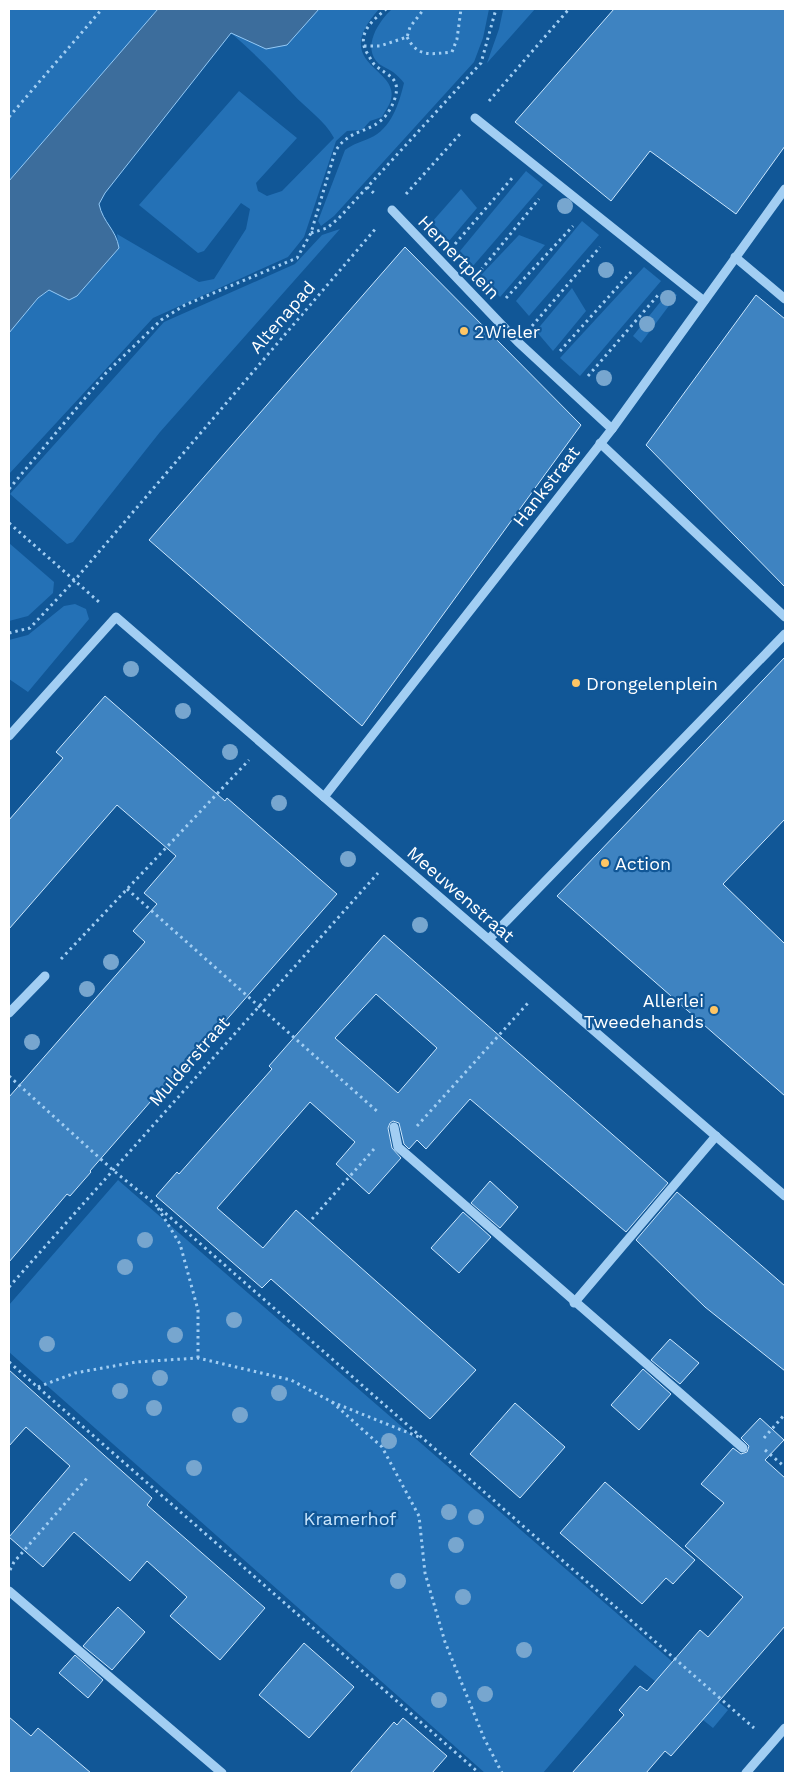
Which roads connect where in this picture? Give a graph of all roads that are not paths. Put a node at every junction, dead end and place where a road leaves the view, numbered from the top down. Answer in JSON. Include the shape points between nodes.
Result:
{"nodes":[{"id":1,"x":475,"y":118,"type":"road end"},
{"id":2,"x":785,"y":189,"type":"edge"},
{"id":3,"x":392,"y":210,"type":"road end"},
{"id":4,"x":735,"y":257,"type":"junction"},
{"id":5,"x":785,"y":299,"type":"edge"},
{"id":6,"x":704,"y":301,"type":"junction"},
{"id":7,"x":612,"y":429,"type":"junction"},
{"id":8,"x":600,"y":443,"type":"junction"},
{"id":9,"x":785,"y":617,"type":"edge"},
{"id":10,"x":785,"y":634,"type":"edge"},
{"id":11,"x":9,"y":736,"type":"edge"},
{"id":12,"x":324,"y":797,"type":"junction"},
{"id":13,"x":489,"y":940,"type":"junction"},
{"id":14,"x":45,"y":976,"type":"road end"},
{"id":15,"x":9,"y":1013,"type":"edge"},
{"id":16,"x":394,"y":1127,"type":"road end"},
{"id":17,"x":716,"y":1136,"type":"junction"},
{"id":18,"x":785,"y":1196,"type":"edge"},
{"id":19,"x":574,"y":1302,"type":"junction"},
{"id":20,"x":743,"y":1448,"type":"dead end"},
{"id":21,"x":9,"y":1591,"type":"edge"},
{"id":22,"x":785,"y":1728,"type":"edge"},
{"id":23,"x":222,"y":1773,"type":"edge"},
{"id":24,"x":746,"y":1773,"type":"edge"}],
"edges":[{"from":1,"to":6,"type":"street"},
{"from":2,"to":4,"type":"street","name":"Hankstraat"},
{"from":3,"to":7,"type":"street","name":"Hemertplein","via":[[518,342]]},
{"from":4,"to":5,"type":"street"},
{"from":4,"to":6,"type":"street","name":"Hankstraat"},
{"from":6,"to":7,"type":"street","name":"Hankstraat"},
{"from":7,"to":8,"type":"street","name":"Hankstraat"},
{"from":8,"to":9,"type":"street"},
{"from":8,"to":12,"type":"street","name":"Hankstraat"},
{"from":10,"to":13,"type":"street"},
{"from":11,"to":12,"type":"street","name":"Meeuwenstraat","via":[[116,617]]},
{"from":12,"to":13,"type":"street","name":"Meeuwenstraat"},
{"from":13,"to":17,"type":"street","name":"Meeuwenstraat"},
{"from":14,"to":15,"type":"street"},
{"from":16,"to":19,"type":"street","via":[[398,1147]]},
{"from":17,"to":18,"type":"street","name":"Meeuwenstraat"},
{"from":17,"to":19,"type":"street"},
{"from":19,"to":20,"type":"street"},
{"from":21,"to":23,"type":"street"},
{"from":22,"to":24,"type":"street"}]}
